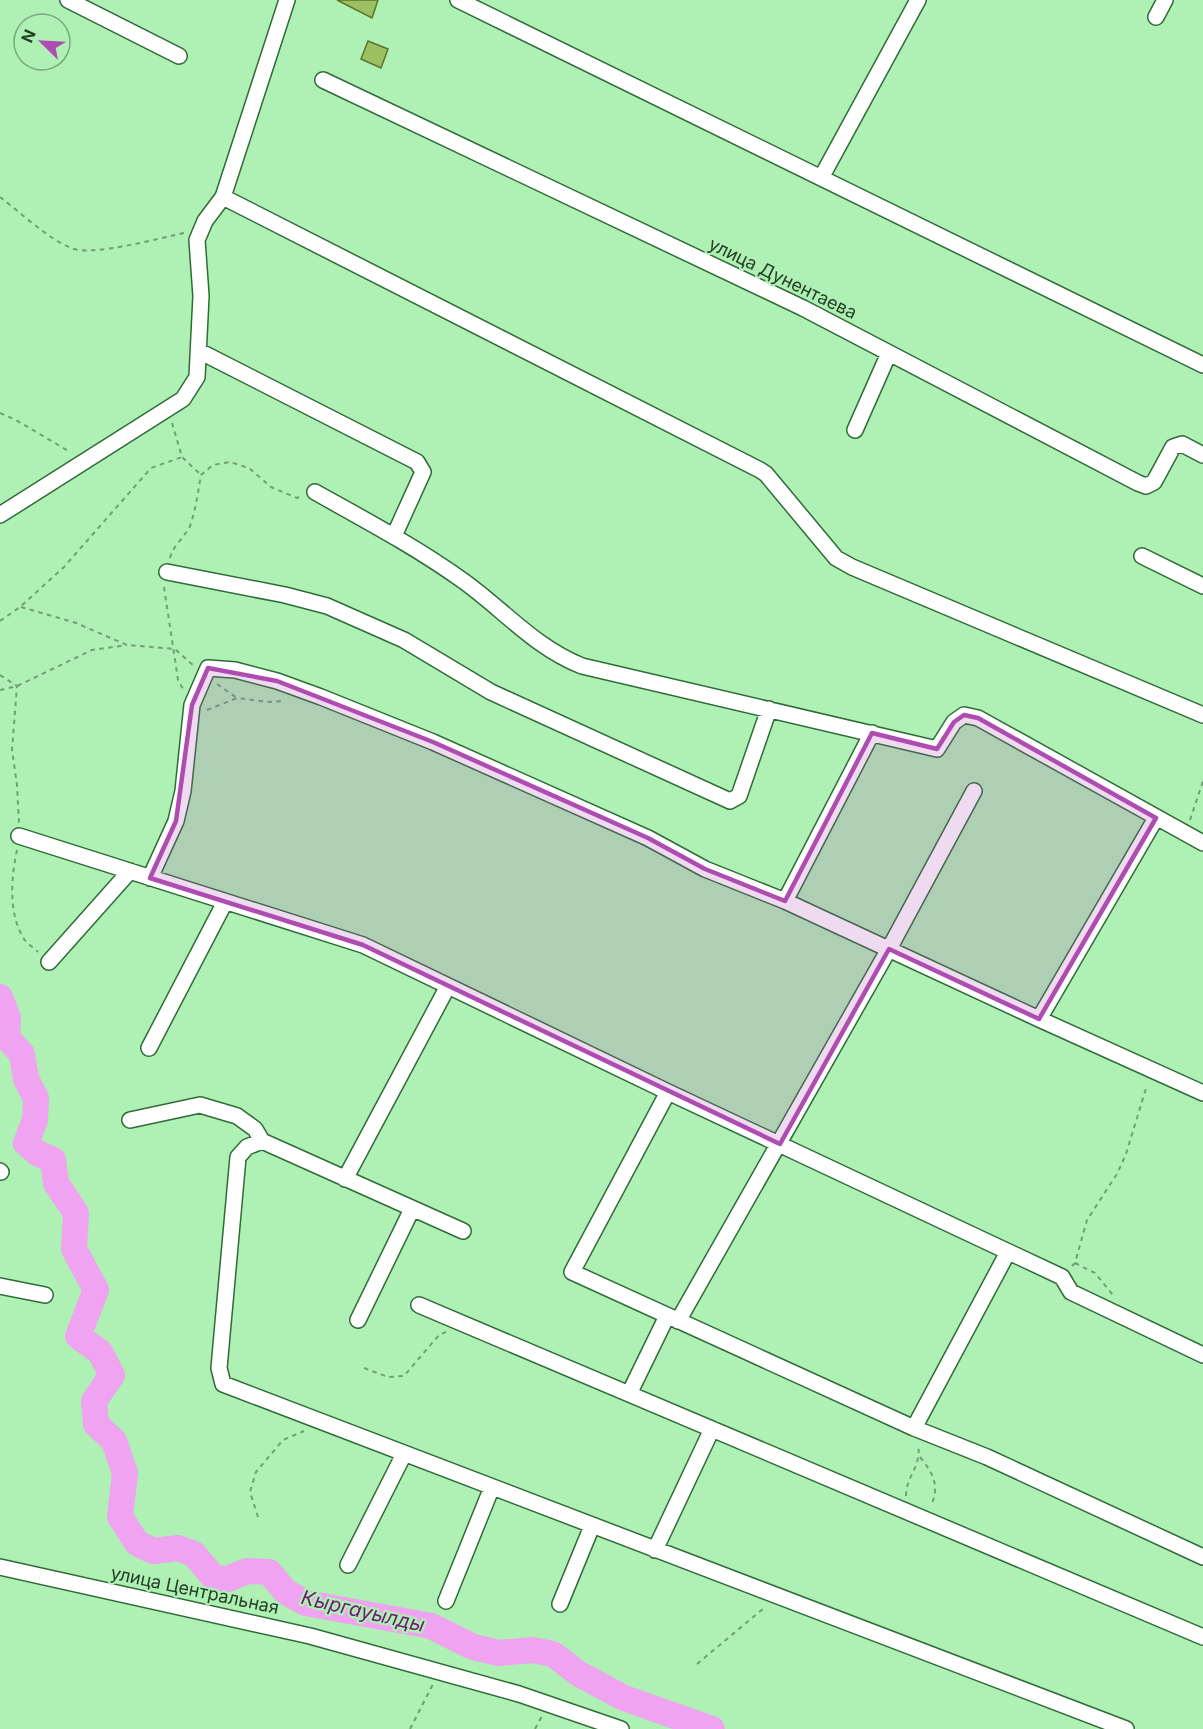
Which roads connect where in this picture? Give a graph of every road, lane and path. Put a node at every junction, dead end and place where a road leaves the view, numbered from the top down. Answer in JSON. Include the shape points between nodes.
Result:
{"nodes":[{"id":1,"x":68,"y":0,"type":"edge"},
{"id":2,"x":287,"y":0,"type":"edge"},
{"id":3,"x":458,"y":0,"type":"edge"},
{"id":4,"x":918,"y":0,"type":"edge"},
{"id":5,"x":1165,"y":0,"type":"edge"},
{"id":6,"x":1156,"y":17,"type":"dead end"},
{"id":7,"x":179,"y":56,"type":"dead end"},
{"id":8,"x":323,"y":80,"type":"dead end"},
{"id":9,"x":821,"y":178,"type":"junction"},
{"id":10,"x":0,"y":197,"type":"edge"},
{"id":11,"x":223,"y":198,"type":"junction"},
{"id":12,"x":201,"y":230,"type":"junction"},
{"id":13,"x":199,"y":351,"type":"junction"},
{"id":14,"x":889,"y":353,"type":"junction"},
{"id":15,"x":1203,"y":365,"type":"edge"},
{"id":16,"x":168,"y":409,"type":"junction"},
{"id":17,"x":0,"y":413,"type":"edge"},
{"id":18,"x":855,"y":430,"type":"dead end"},
{"id":19,"x":1203,"y":454,"type":"edge"},
{"id":20,"x":182,"y":457,"type":"junction"},
{"id":21,"x":86,"y":461,"type":"junction"},
{"id":22,"x":201,"y":475,"type":"junction"},
{"id":23,"x":315,"y":492,"type":"joint"},
{"id":24,"x":0,"y":515,"type":"edge"},
{"id":25,"x":394,"y":536,"type":"junction"},
{"id":26,"x":1142,"y":556,"type":"dead end"},
{"id":27,"x":167,"y":572,"type":"junction"},
{"id":28,"x":1203,"y":586,"type":"edge"},
{"id":29,"x":20,"y":607,"type":"junction"},
{"id":30,"x":0,"y":621,"type":"edge"},
{"id":31,"x":127,"y":645,"type":"junction"},
{"id":32,"x":175,"y":649,"type":"junction"},
{"id":33,"x":0,"y":675,"type":"edge"},
{"id":34,"x":17,"y":686,"type":"junction"},
{"id":35,"x":0,"y":690,"type":"edge"},
{"id":36,"x":290,"y":700,"type":"dead end"},
{"id":37,"x":192,"y":705,"type":"junction"},
{"id":38,"x":769,"y":709,"type":"junction"},
{"id":39,"x":1203,"y":715,"type":"edge"},
{"id":40,"x":188,"y":729,"type":"junction"},
{"id":41,"x":872,"y":733,"type":"junction"},
{"id":42,"x":1203,"y":781,"type":"edge"},
{"id":43,"x":974,"y":791,"type":"dead end"},
{"id":44,"x":1156,"y":818,"type":"junction"},
{"id":45,"x":1185,"y":834,"type":"junction"},
{"id":46,"x":19,"y":836,"type":"junction"},
{"id":47,"x":1203,"y":843,"type":"edge"},
{"id":48,"x":130,"y":871,"type":"junction"},
{"id":49,"x":150,"y":878,"type":"junction"},
{"id":50,"x":785,"y":901,"type":"junction"},
{"id":51,"x":225,"y":902,"type":"junction"},
{"id":52,"x":889,"y":949,"type":"junction"},
{"id":53,"x":49,"y":962,"type":"joint"},
{"id":54,"x":448,"y":986,"type":"junction"},
{"id":55,"x":1039,"y":1019,"type":"junction"},
{"id":56,"x":149,"y":1048,"type":"dead end"},
{"id":57,"x":1152,"y":1070,"type":"junction"},
{"id":58,"x":668,"y":1092,"type":"junction"},
{"id":59,"x":1203,"y":1093,"type":"edge"},
{"id":60,"x":130,"y":1120,"type":"dead end"},
{"id":61,"x":261,"y":1141,"type":"junction"},
{"id":62,"x":780,"y":1144,"type":"junction"},
{"id":63,"x":345,"y":1179,"type":"junction"},
{"id":64,"x":412,"y":1209,"type":"junction"},
{"id":65,"x":463,"y":1231,"type":"dead end"},
{"id":66,"x":1008,"y":1252,"type":"junction"},
{"id":67,"x":1075,"y":1263,"type":"junction"},
{"id":68,"x":1062,"y":1277,"type":"junction"},
{"id":69,"x":0,"y":1286,"type":"edge"},
{"id":70,"x":45,"y":1295,"type":"dead end"},
{"id":71,"x":418,"y":1305,"type":"dead end"},
{"id":72,"x":1119,"y":1315,"type":"junction"},
{"id":73,"x":673,"y":1319,"type":"junction"},
{"id":74,"x":358,"y":1320,"type":"dead end"},
{"id":75,"x":462,"y":1324,"type":"junction"},
{"id":76,"x":1203,"y":1355,"type":"edge"},
{"id":77,"x":364,"y":1368,"type":"dead end"},
{"id":78,"x":629,"y":1394,"type":"junction"},
{"id":79,"x":324,"y":1423,"type":"junction"},
{"id":80,"x":914,"y":1428,"type":"junction"},
{"id":81,"x":712,"y":1430,"type":"junction"},
{"id":82,"x":404,"y":1454,"type":"junction"},
{"id":83,"x":920,"y":1457,"type":"junction"},
{"id":84,"x":492,"y":1487,"type":"junction"},
{"id":85,"x":905,"y":1511,"type":"junction"},
{"id":86,"x":258,"y":1517,"type":"dead end"},
{"id":87,"x":925,"y":1520,"type":"junction"},
{"id":88,"x":592,"y":1526,"type":"junction"},
{"id":89,"x":655,"y":1550,"type":"junction"},
{"id":90,"x":1203,"y":1557,"type":"edge"},
{"id":91,"x":348,"y":1565,"type":"dead end"},
{"id":92,"x":0,"y":1568,"type":"edge"},
{"id":93,"x":778,"y":1596,"type":"junction"},
{"id":94,"x":446,"y":1601,"type":"dead end"},
{"id":95,"x":560,"y":1604,"type":"dead end"},
{"id":96,"x":1203,"y":1637,"type":"edge"},
{"id":97,"x":697,"y":1664,"type":"dead end"},
{"id":98,"x":440,"y":1671,"type":"junction"},
{"id":99,"x":410,"y":1729,"type":"edge"},
{"id":100,"x":621,"y":1729,"type":"edge"},
{"id":101,"x":1126,"y":1729,"type":"edge"}],
"edges":[{"from":1,"to":7,"type":"street"},
{"from":2,"to":11,"type":"street"},
{"from":3,"to":9,"type":"street"},
{"from":4,"to":9,"type":"street"},
{"from":5,"to":6,"type":"street"},
{"from":8,"to":14,"type":"street","name":"улица Дунентаева","via":[[803,308]]},
{"from":9,"to":15,"type":"street"},
{"from":10,"to":12,"type":"path","via":[[72,249],[90,251]]},
{"from":11,"to":12,"type":"street"},
{"from":11,"to":39,"type":"street","via":[[760,470],[836,558],[852,567]]},
{"from":12,"to":13,"type":"street","via":[[197,240]]},
{"from":13,"to":16,"type":"street","via":[[196,377],[183,399]]},
{"from":13,"to":25,"type":"street","via":[[417,462],[423,472]]},
{"from":14,"to":18,"type":"street"},
{"from":14,"to":19,"type":"street","name":"улица Дунентаева","via":[[1146,486],[1154,482],[1173,447],[1182,444]]},
{"from":16,"to":20,"type":"path"},
{"from":16,"to":21,"type":"street"},
{"from":17,"to":21,"type":"path"},
{"from":20,"to":22,"type":"path"},
{"from":20,"to":29,"type":"path","via":[[151,468],[64,567]]},
{"from":21,"to":24,"type":"street"},
{"from":22,"to":23,"type":"path","via":[[213,465],[230,462],[249,468],[272,487],[297,498]]},
{"from":22,"to":27,"type":"path","via":[[189,528],[172,551]]},
{"from":23,"to":25,"type":"street"},
{"from":25,"to":38,"type":"street","via":[[464,581],[537,643],[563,658],[582,666]]},
{"from":26,"to":28,"type":"street"},
{"from":27,"to":32,"type":"path","via":[[164,586]]},
{"from":27,"to":38,"type":"street","via":[[327,606],[404,640],[491,692],[730,801],[739,795]]},
{"from":29,"to":30,"type":"path"},
{"from":29,"to":31,"type":"path","via":[[76,622]]},
{"from":31,"to":32,"type":"path"},
{"from":31,"to":34,"type":"path","via":[[92,650]]},
{"from":32,"to":37,"type":"path","via":[[178,680]]},
{"from":33,"to":34,"type":"path"},
{"from":34,"to":35,"type":"path"},
{"from":34,"to":46,"type":"path","via":[[12,750]]},
{"from":36,"to":40,"type":"path","via":[[237,698],[209,708]]},
{"from":37,"to":40,"type":"street"},
{"from":37,"to":50,"type":"street","via":[[208,668],[235,670],[277,681],[433,742],[648,838],[705,869]]},
{"from":38,"to":41,"type":"street"},
{"from":40,"to":49,"type":"street","via":[[176,821]]},
{"from":41,"to":44,"type":"street","via":[[937,748],[954,722],[964,715],[978,718]]},
{"from":41,"to":50,"type":"street"},
{"from":42,"to":45,"type":"path"},
{"from":43,"to":52,"type":"street"},
{"from":44,"to":45,"type":"street"},
{"from":44,"to":55,"type":"street"},
{"from":45,"to":47,"type":"street"},
{"from":46,"to":48,"type":"street"},
{"from":46,"to":53,"type":"path","via":[[12,909],[25,940]]},
{"from":48,"to":49,"type":"street"},
{"from":48,"to":53,"type":"street"},
{"from":49,"to":51,"type":"street"},
{"from":50,"to":52,"type":"street"},
{"from":51,"to":54,"type":"street","via":[[363,945]]},
{"from":51,"to":56,"type":"street"},
{"from":52,"to":55,"type":"street"},
{"from":52,"to":62,"type":"street"},
{"from":54,"to":58,"type":"street"},
{"from":54,"to":63,"type":"street"},
{"from":55,"to":57,"type":"street"},
{"from":57,"to":59,"type":"street"},
{"from":57,"to":67,"type":"path","via":[[1126,1154],[1087,1220]]},
{"from":58,"to":62,"type":"street"},
{"from":58,"to":73,"type":"street","via":[[572,1272]]},
{"from":60,"to":61,"type":"street","via":[[200,1105],[237,1116],[255,1129]]},
{"from":61,"to":63,"type":"street"},
{"from":61,"to":79,"type":"street","via":[[247,1147],[238,1157],[220,1378],[223,1384]]},
{"from":62,"to":66,"type":"street"},
{"from":62,"to":73,"type":"street"},
{"from":63,"to":64,"type":"street"},
{"from":64,"to":65,"type":"street"},
{"from":64,"to":74,"type":"street"},
{"from":66,"to":68,"type":"street"},
{"from":66,"to":80,"type":"street"},
{"from":67,"to":68,"type":"path"},
{"from":67,"to":72,"type":"path","via":[[1095,1273],[1114,1296]]},
{"from":68,"to":72,"type":"street","via":[[1071,1292]]},
{"from":69,"to":70,"type":"street"},
{"from":71,"to":75,"type":"street"},
{"from":72,"to":76,"type":"street"},
{"from":73,"to":78,"type":"street"},
{"from":73,"to":80,"type":"street"},
{"from":75,"to":77,"type":"path","via":[[439,1335],[404,1376],[388,1377]]},
{"from":75,"to":78,"type":"street"},
{"from":78,"to":81,"type":"street"},
{"from":79,"to":82,"type":"street"},
{"from":79,"to":86,"type":"path","via":[[283,1440],[256,1472],[250,1492]]},
{"from":80,"to":83,"type":"path"},
{"from":80,"to":90,"type":"street","via":[[987,1456]]},
{"from":81,"to":85,"type":"street"},
{"from":81,"to":89,"type":"street"},
{"from":82,"to":84,"type":"street"},
{"from":82,"to":91,"type":"street"},
{"from":83,"to":85,"type":"path","via":[[906,1486]]},
{"from":83,"to":87,"type":"path","via":[[934,1475],[934,1500]]},
{"from":84,"to":88,"type":"street"},
{"from":84,"to":94,"type":"street"},
{"from":85,"to":87,"type":"street"},
{"from":87,"to":96,"type":"street"},
{"from":88,"to":89,"type":"street"},
{"from":88,"to":95,"type":"street"},
{"from":89,"to":93,"type":"street"},
{"from":92,"to":98,"type":"street","name":"улица Центральная","via":[[310,1636]]},
{"from":93,"to":97,"type":"path"},
{"from":93,"to":101,"type":"street"},
{"from":98,"to":99,"type":"path"},
{"from":98,"to":100,"type":"street","name":"улица Центральная"}]}
